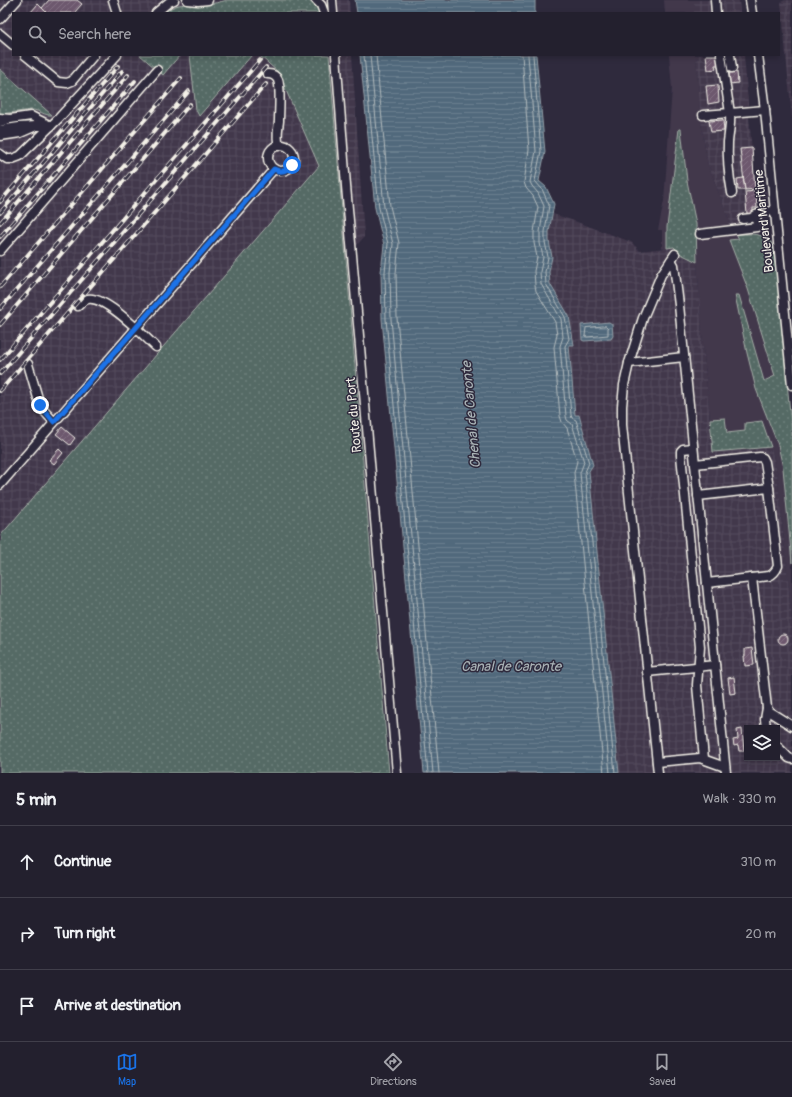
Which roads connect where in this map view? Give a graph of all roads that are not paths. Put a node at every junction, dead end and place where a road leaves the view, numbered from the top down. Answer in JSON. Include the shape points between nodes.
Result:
{"nodes":[{"id":1,"x":17,"y":0,"type":"edge"},
{"id":2,"x":113,"y":0,"type":"edge"},
{"id":3,"x":169,"y":0,"type":"edge"},
{"id":4,"x":187,"y":0,"type":"edge"},
{"id":5,"x":208,"y":0,"type":"edge"},
{"id":6,"x":316,"y":0,"type":"edge"},
{"id":7,"x":715,"y":0,"type":"edge"},
{"id":8,"x":750,"y":0,"type":"edge"},
{"id":9,"x":332,"y":1,"type":"edge"},
{"id":10,"x":117,"y":12,"type":"edge"},
{"id":11,"x":157,"y":12,"type":"edge"},
{"id":12,"x":324,"y":12,"type":"edge"},
{"id":13,"x":333,"y":12,"type":"edge"},
{"id":14,"x":716,"y":12,"type":"edge"},
{"id":15,"x":752,"y":12,"type":"edge"},
{"id":16,"x":0,"y":19,"type":"edge"},
{"id":17,"x":0,"y":34,"type":"edge"},
{"id":18,"x":12,"y":43,"type":"edge"},
{"id":19,"x":27,"y":56,"type":"edge"},
{"id":20,"x":93,"y":56,"type":"edge"},
{"id":21,"x":116,"y":56,"type":"edge"},
{"id":22,"x":335,"y":56,"type":"edge"},
{"id":23,"x":721,"y":56,"type":"edge"},
{"id":24,"x":730,"y":56,"type":"edge"},
{"id":25,"x":758,"y":56,"type":"edge"},
{"id":26,"x":732,"y":68,"type":"dead end"},
{"id":27,"x":157,"y":70,"type":"dead end"},
{"id":28,"x":268,"y":74,"type":"dead end"},
{"id":29,"x":765,"y":110,"type":"junction"},
{"id":30,"x":730,"y":113,"type":"junction"},
{"id":31,"x":703,"y":116,"type":"dead end"},
{"id":32,"x":0,"y":118,"type":"edge"},
{"id":33,"x":10,"y":119,"type":"junction"},
{"id":34,"x":0,"y":122,"type":"edge"},
{"id":35,"x":36,"y":126,"type":"junction"},
{"id":36,"x":51,"y":126,"type":"junction"},
{"id":37,"x":0,"y":130,"type":"edge"},
{"id":38,"x":0,"y":136,"type":"edge"},
{"id":39,"x":279,"y":146,"type":"junction"},
{"id":40,"x":0,"y":154,"type":"edge"},
{"id":41,"x":274,"y":169,"type":"junction"},
{"id":42,"x":732,"y":193,"type":"dead end"},
{"id":43,"x":775,"y":211,"type":"junction"},
{"id":44,"x":756,"y":215,"type":"junction"},
{"id":45,"x":743,"y":219,"type":"dead end"},
{"id":46,"x":700,"y":234,"type":"dead end"},
{"id":47,"x":0,"y":251,"type":"edge"},
{"id":48,"x":78,"y":306,"type":"dead end"},
{"id":49,"x":135,"y":328,"type":"junction"},
{"id":50,"x":156,"y":347,"type":"dead end"},
{"id":51,"x":684,"y":357,"type":"junction"},
{"id":52,"x":791,"y":360,"type":"edge"},
{"id":53,"x":629,"y":363,"type":"junction"},
{"id":54,"x":28,"y":364,"type":"dead end"},
{"id":55,"x":792,"y":385,"type":"edge"},
{"id":56,"x":54,"y":422,"type":"junction"},
{"id":57,"x":693,"y":448,"type":"junction"},
{"id":58,"x":695,"y":464,"type":"junction"},
{"id":59,"x":0,"y":485,"type":"edge"},
{"id":60,"x":769,"y":488,"type":"junction"},
{"id":61,"x":698,"y":496,"type":"junction"},
{"id":62,"x":752,"y":578,"type":"junction"},
{"id":63,"x":707,"y":583,"type":"junction"},
{"id":64,"x":715,"y":665,"type":"junction"},
{"id":65,"x":698,"y":666,"type":"junction"},
{"id":66,"x":647,"y":672,"type":"junction"},
{"id":67,"x":767,"y":708,"type":"junction"},
{"id":68,"x":766,"y":725,"type":"edge"},
{"id":69,"x":792,"y":726,"type":"edge"},
{"id":70,"x":780,"y":749,"type":"edge"},
{"id":71,"x":704,"y":759,"type":"junction"},
{"id":72,"x":792,"y":759,"type":"edge"},
{"id":73,"x":656,"y":762,"type":"junction"},
{"id":74,"x":726,"y":770,"type":"edge"},
{"id":75,"x":397,"y":773,"type":"edge"},
{"id":76,"x":658,"y":773,"type":"edge"}],
"edges":[{"from":1,"to":16,"type":"street"},
{"from":2,"to":10,"type":"street"},
{"from":3,"to":11,"type":"street"},
{"from":4,"to":5,"type":"street"},
{"from":6,"to":12,"type":"street"},
{"from":7,"to":14,"type":"street"},
{"from":8,"to":15,"type":"street"},
{"from":9,"to":13,"type":"street"},
{"from":17,"to":18,"type":"street"},
{"from":19,"to":20,"type":"street","via":[[58,82],[63,83],[72,81]]},
{"from":21,"to":36,"type":"street"},
{"from":22,"to":75,"type":"street","name":"Route du Port"},
{"from":23,"to":30,"type":"street"},
{"from":24,"to":26,"type":"street"},
{"from":25,"to":29,"type":"street","name":"Boulevard Maritime"},
{"from":27,"to":47,"type":"street"},
{"from":28,"to":39,"type":"street","via":[[278,80]]},
{"from":29,"to":30,"type":"street"},
{"from":29,"to":43,"type":"street","name":"Boulevard Maritime"},
{"from":30,"to":31,"type":"street"},
{"from":30,"to":42,"type":"street","via":[[728,173]]},
{"from":32,"to":33,"type":"street"},
{"from":33,"to":34,"type":"street"},
{"from":33,"to":36,"type":"street","via":[[31,116]]},
{"from":35,"to":36,"type":"street"},
{"from":35,"to":37,"type":"street"},
{"from":35,"to":38,"type":"street","via":[[20,133]]},
{"from":36,"to":40,"type":"street","via":[[20,156],[12,159]]},
{"from":39,"to":41,"type":"street","via":[[272,150],[268,157]]},
{"from":39,"to":41,"type":"street","via":[[291,149],[294,161],[286,170]]},
{"from":41,"to":49,"type":"street"},
{"from":43,"to":44,"type":"street"},
{"from":43,"to":52,"type":"street","name":"Boulevard Maritime"},
{"from":44,"to":45,"type":"street"},
{"from":44,"to":46,"type":"street","via":[[757,227]]},
{"from":48,"to":49,"type":"street","via":[[86,299],[98,301],[113,309]]},
{"from":49,"to":50,"type":"street"},
{"from":49,"to":56,"type":"street"},
{"from":51,"to":53,"type":"street"},
{"from":51,"to":53,"type":"street","via":[[673,257],[661,275],[643,318]]},
{"from":51,"to":57,"type":"street"},
{"from":52,"to":55,"type":"street","name":"Boulevard Maritime"},
{"from":53,"to":66,"type":"street","via":[[622,399],[622,425]]},
{"from":54,"to":56,"type":"street","via":[[40,405]]},
{"from":56,"to":59,"type":"street"},
{"from":57,"to":58,"type":"street"},
{"from":57,"to":65,"type":"street","via":[[683,449],[681,455],[700,647]]},
{"from":58,"to":60,"type":"street","via":[[760,457],[765,462]]},
{"from":58,"to":61,"type":"street"},
{"from":60,"to":61,"type":"street"},
{"from":60,"to":62,"type":"street","via":[[778,566],[773,574]]},
{"from":61,"to":63,"type":"street"},
{"from":62,"to":63,"type":"street"},
{"from":62,"to":67,"type":"street"},
{"from":63,"to":64,"type":"street"},
{"from":64,"to":65,"type":"street"},
{"from":64,"to":74,"type":"street"},
{"from":65,"to":66,"type":"street"},
{"from":65,"to":71,"type":"street","via":[[697,685]]},
{"from":66,"to":73,"type":"street"},
{"from":67,"to":68,"type":"street"},
{"from":67,"to":69,"type":"street"},
{"from":70,"to":72,"type":"street"},
{"from":71,"to":73,"type":"street"},
{"from":71,"to":74,"type":"street"},
{"from":73,"to":76,"type":"street"}]}
